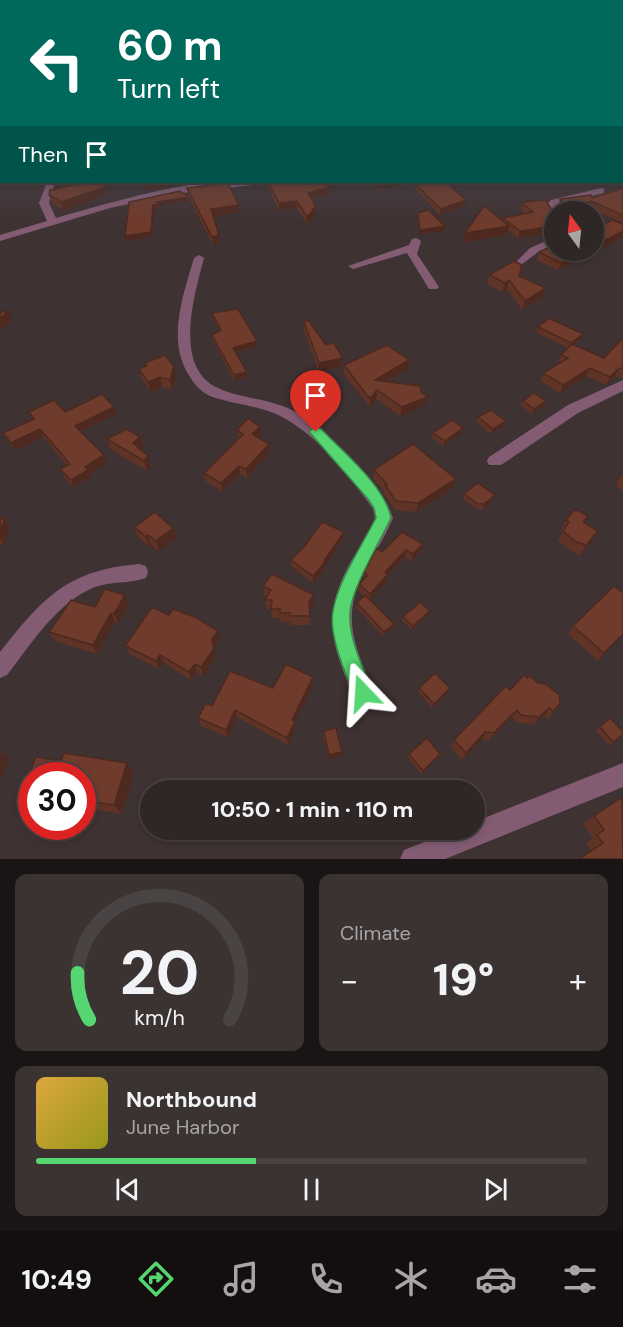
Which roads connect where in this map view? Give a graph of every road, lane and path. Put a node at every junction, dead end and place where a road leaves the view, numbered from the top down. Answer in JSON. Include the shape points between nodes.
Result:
{"nodes":[{"id":1,"x":51,"y":183,"type":"edge"},
{"id":2,"x":226,"y":183,"type":"edge"},
{"id":3,"x":198,"y":184,"type":"edge"},
{"id":4,"x":601,"y":191,"type":"dead end"},
{"id":5,"x":558,"y":201,"type":"edge"},
{"id":6,"x":53,"y":222,"type":"junction"},
{"id":7,"x":0,"y":238,"type":"edge"},
{"id":8,"x":544,"y":245,"type":"edge"},
{"id":9,"x":199,"y":258,"type":"dead end"},
{"id":10,"x":521,"y":262,"type":"edge"},
{"id":11,"x":353,"y":266,"type":"dead end"},
{"id":12,"x":433,"y":287,"type":"dead end"},
{"id":13,"x":623,"y":385,"type":"edge"},
{"id":14,"x":495,"y":461,"type":"dead end"},
{"id":15,"x":139,"y":572,"type":"dead end"},
{"id":16,"x":0,"y":668,"type":"edge"},
{"id":17,"x":363,"y":693,"type":"dead end"},
{"id":18,"x":623,"y":775,"type":"edge"},
{"id":19,"x":413,"y":859,"type":"edge"}],
"edges":[{"from":1,"to":6,"type":"street","via":[[45,203]]},
{"from":2,"to":3,"type":"street"},
{"from":3,"to":6,"type":"street"},
{"from":4,"to":5,"type":"street"},
{"from":6,"to":7,"type":"street"},
{"from":8,"to":10,"type":"street"},
{"from":9,"to":17,"type":"street","via":[[183,334],[187,362],[197,378],[211,392],[287,413],[316,432],[381,507],[381,528],[347,592],[341,612],[343,637]]},
{"from":11,"to":12,"type":"street","via":[[415,244],[412,254]]},
{"from":13,"to":14,"type":"street","via":[[573,409]]},
{"from":15,"to":16,"type":"street","via":[[116,572],[62,595]]},
{"from":18,"to":19,"type":"street"}]}
